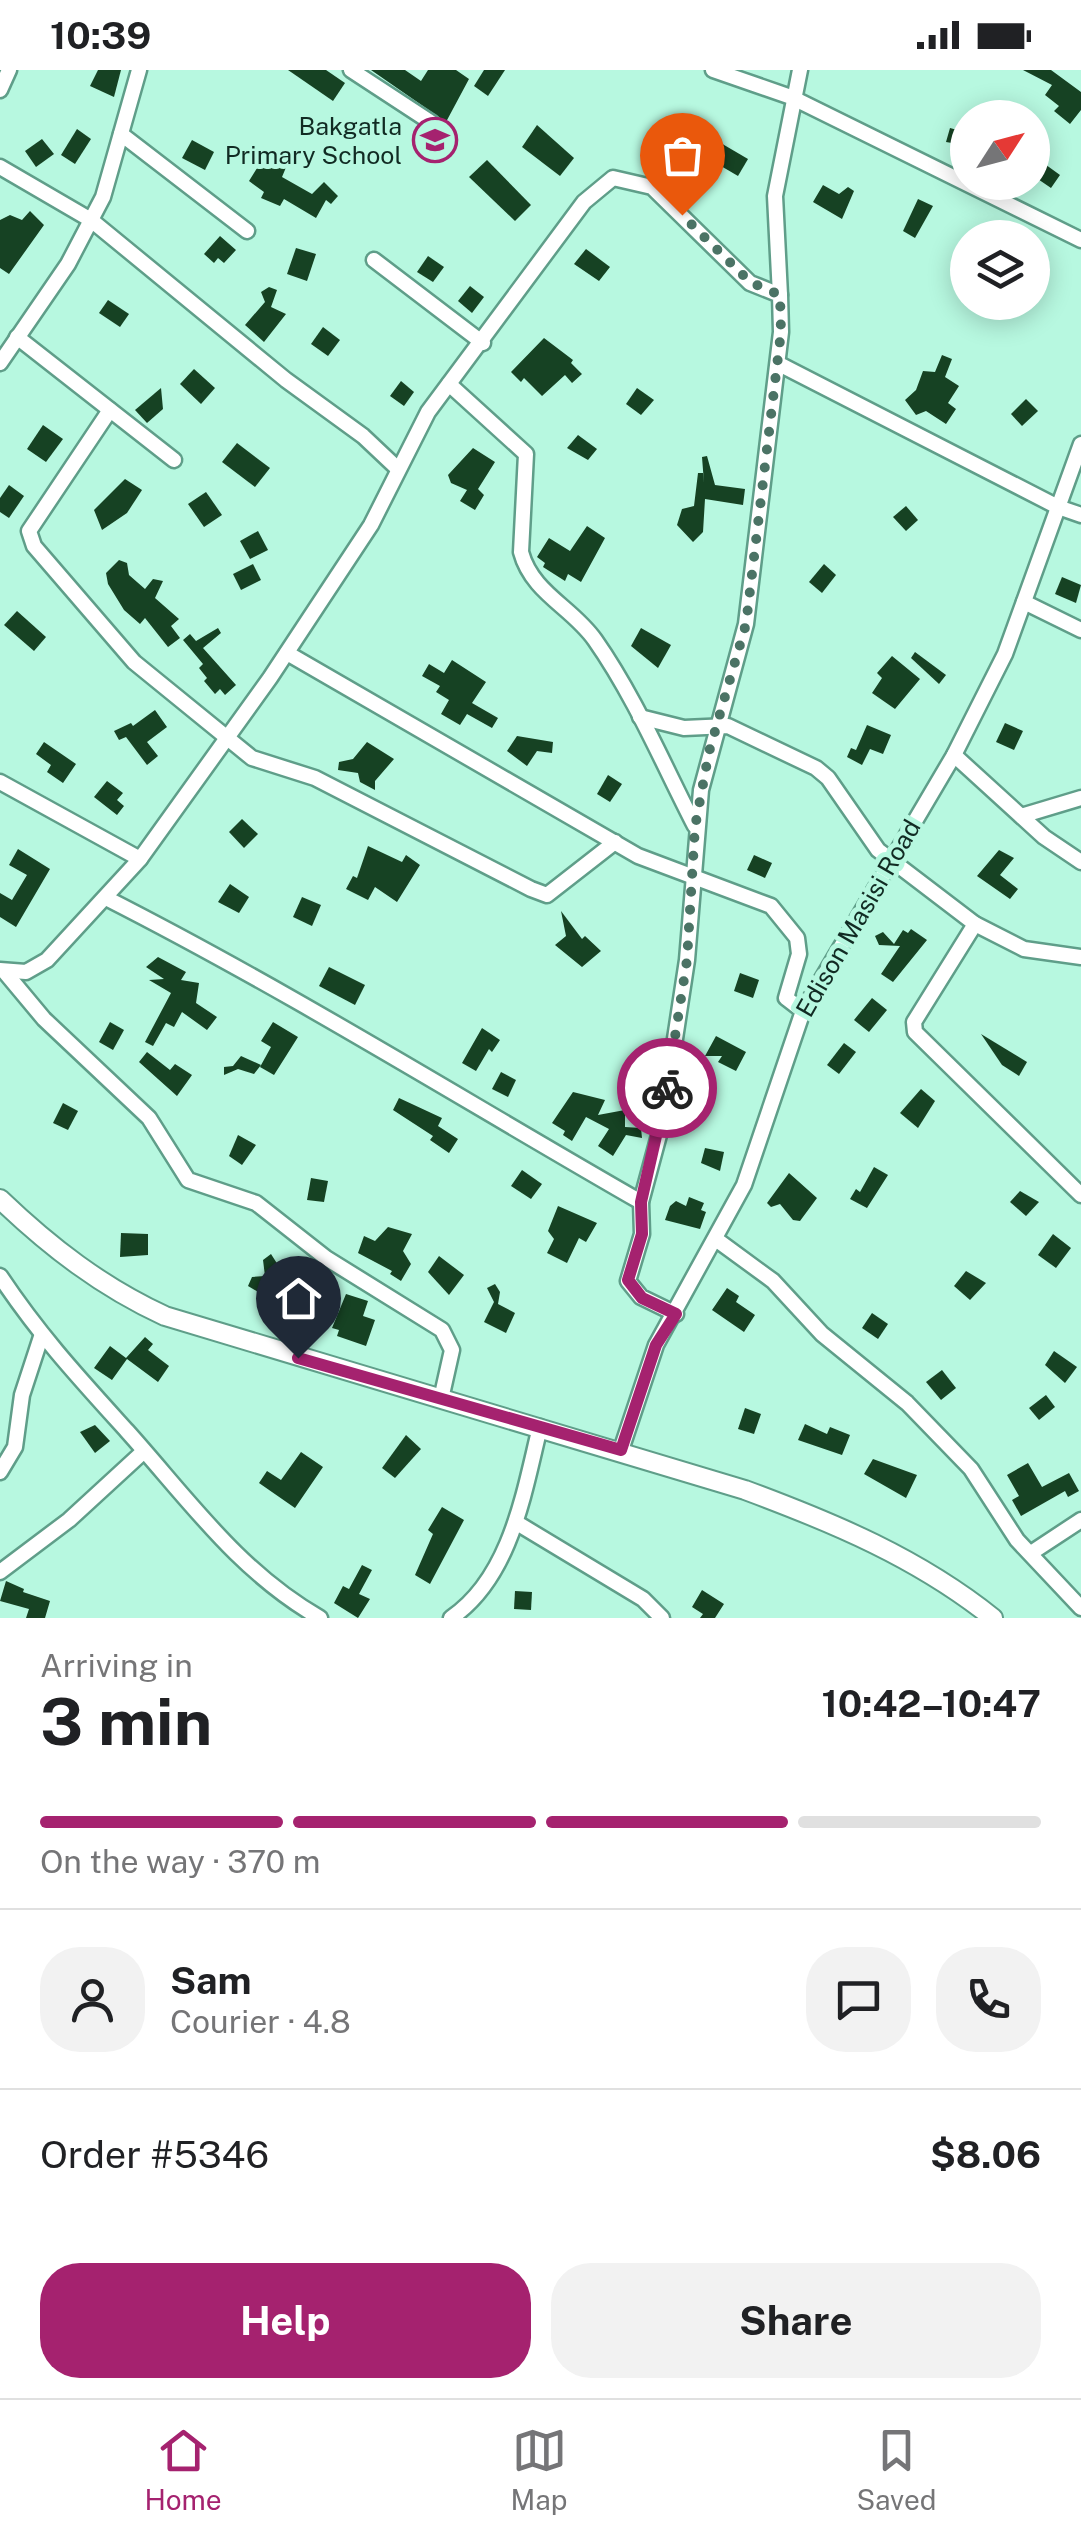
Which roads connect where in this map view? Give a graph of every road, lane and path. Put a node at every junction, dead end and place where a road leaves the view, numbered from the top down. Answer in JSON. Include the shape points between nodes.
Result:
{"nodes":[{"id":1,"x":9,"y":70,"type":"edge"},
{"id":2,"x":138,"y":70,"type":"edge"},
{"id":3,"x":352,"y":70,"type":"edge"},
{"id":4,"x":714,"y":70,"type":"edge"},
{"id":5,"x":800,"y":70,"type":"edge"},
{"id":6,"x":0,"y":90,"type":"edge"},
{"id":7,"x":791,"y":97,"type":"junction"},
{"id":8,"x":432,"y":123,"type":"dead end"},
{"id":9,"x":121,"y":134,"type":"junction"},
{"id":10,"x":0,"y":167,"type":"edge"},
{"id":11,"x":91,"y":220,"type":"junction"},
{"id":12,"x":246,"y":231,"type":"dead end"},
{"id":13,"x":1081,"y":240,"type":"edge"},
{"id":14,"x":374,"y":260,"type":"dead end"},
{"id":15,"x":780,"y":295,"type":"junction"},
{"id":16,"x":17,"y":337,"type":"junction"},
{"id":17,"x":483,"y":342,"type":"junction"},
{"id":18,"x":0,"y":363,"type":"edge"},
{"id":19,"x":779,"y":364,"type":"junction"},
{"id":20,"x":448,"y":384,"type":"junction"},
{"id":21,"x":110,"y":410,"type":"junction"},
{"id":22,"x":1081,"y":444,"type":"edge"},
{"id":23,"x":174,"y":460,"type":"dead end"},
{"id":24,"x":398,"y":469,"type":"junction"},
{"id":25,"x":1058,"y":507,"type":"junction"},
{"id":26,"x":1081,"y":515,"type":"edge"},
{"id":27,"x":1024,"y":602,"type":"junction"},
{"id":28,"x":1081,"y":630,"type":"edge"},
{"id":29,"x":287,"y":653,"type":"junction"},
{"id":30,"x":640,"y":717,"type":"junction"},
{"id":31,"x":716,"y":726,"type":"junction"},
{"id":32,"x":224,"y":737,"type":"junction"},
{"id":33,"x":954,"y":755,"type":"junction"},
{"id":34,"x":0,"y":782,"type":"edge"},
{"id":35,"x":1081,"y":798,"type":"edge"},
{"id":36,"x":1021,"y":816,"type":"junction"},
{"id":37,"x":695,"y":827,"type":"junction"},
{"id":38,"x":615,"y":842,"type":"junction"},
{"id":39,"x":140,"y":859,"type":"junction"},
{"id":40,"x":892,"y":860,"type":"junction"},
{"id":41,"x":1081,"y":862,"type":"edge"},
{"id":42,"x":690,"y":879,"type":"junction"},
{"id":43,"x":106,"y":898,"type":"junction"},
{"id":44,"x":975,"y":924,"type":"junction"},
{"id":45,"x":1081,"y":957,"type":"edge"},
{"id":46,"x":2,"y":971,"type":"edge"},
{"id":47,"x":803,"y":1011,"type":"junction"},
{"id":48,"x":1080,"y":1193,"type":"edge"},
{"id":49,"x":0,"y":1198,"type":"edge"},
{"id":50,"x":641,"y":1202,"type":"junction"},
{"id":51,"x":718,"y":1240,"type":"junction"},
{"id":52,"x":0,"y":1276,"type":"edge"},
{"id":53,"x":676,"y":1314,"type":"junction"},
{"id":54,"x":40,"y":1336,"type":"junction"},
{"id":55,"x":441,"y":1399,"type":"junction"},
{"id":56,"x":540,"y":1427,"type":"junction"},
{"id":57,"x":621,"y":1450,"type":"junction"},
{"id":58,"x":143,"y":1452,"type":"junction"},
{"id":59,"x":0,"y":1472,"type":"edge"},
{"id":60,"x":1081,"y":1520,"type":"edge"},
{"id":61,"x":517,"y":1523,"type":"junction"},
{"id":62,"x":1031,"y":1553,"type":"junction"},
{"id":63,"x":0,"y":1572,"type":"edge"},
{"id":64,"x":1081,"y":1608,"type":"edge"},
{"id":65,"x":320,"y":1618,"type":"edge"},
{"id":66,"x":451,"y":1618,"type":"edge"},
{"id":67,"x":662,"y":1618,"type":"edge"},
{"id":68,"x":993,"y":1618,"type":"edge"}],
"edges":[{"from":1,"to":6,"type":"street"},
{"from":2,"to":9,"type":"street"},
{"from":3,"to":8,"type":"street"},
{"from":4,"to":7,"type":"street"},
{"from":5,"to":7,"type":"street"},
{"from":7,"to":13,"type":"street"},
{"from":7,"to":15,"type":"street","via":[[774,196]]},
{"from":9,"to":11,"type":"street"},
{"from":9,"to":12,"type":"street"},
{"from":10,"to":11,"type":"street"},
{"from":11,"to":16,"type":"street"},
{"from":11,"to":24,"type":"street"},
{"from":14,"to":17,"type":"street"},
{"from":15,"to":17,"type":"street","via":[[750,282],[665,196],[637,180],[613,178],[584,202]]},
{"from":15,"to":19,"type":"street"},
{"from":16,"to":18,"type":"street"},
{"from":16,"to":21,"type":"street"},
{"from":17,"to":20,"type":"street"},
{"from":19,"to":25,"type":"street"},
{"from":19,"to":31,"type":"street","via":[[746,624]]},
{"from":20,"to":24,"type":"street"},
{"from":20,"to":30,"type":"street","via":[[526,454],[525,566],[591,634]]},
{"from":21,"to":23,"type":"street"},
{"from":21,"to":32,"type":"street","via":[[29,530],[30,538],[134,662]]},
{"from":22,"to":25,"type":"street","name":"Edison Masisi Road"},
{"from":24,"to":29,"type":"street","via":[[371,525]]},
{"from":25,"to":26,"type":"street"},
{"from":25,"to":27,"type":"street","name":"Edison Masisi Road"},
{"from":27,"to":28,"type":"street"},
{"from":27,"to":33,"type":"street","name":"Edison Masisi Road"},
{"from":29,"to":32,"type":"street"},
{"from":29,"to":38,"type":"street"},
{"from":30,"to":31,"type":"street","via":[[684,728]]},
{"from":30,"to":37,"type":"street"},
{"from":31,"to":37,"type":"street"},
{"from":31,"to":40,"type":"street","via":[[816,768]]},
{"from":32,"to":38,"type":"street","via":[[252,758],[316,778],[548,894]]},
{"from":32,"to":39,"type":"street"},
{"from":33,"to":36,"type":"street"},
{"from":33,"to":40,"type":"street","name":"Edison Masisi Road"},
{"from":34,"to":39,"type":"street"},
{"from":35,"to":36,"type":"street"},
{"from":36,"to":41,"type":"street"},
{"from":37,"to":42,"type":"street"},
{"from":38,"to":42,"type":"street"},
{"from":39,"to":43,"type":"street"},
{"from":40,"to":44,"type":"street"},
{"from":40,"to":47,"type":"street","name":"Edison Masisi Road"},
{"from":42,"to":47,"type":"street","via":[[772,906],[789,923],[799,954],[786,998]]},
{"from":42,"to":50,"type":"street","via":[[687,960],[662,1124]]},
{"from":43,"to":46,"type":"street","via":[[48,960],[26,972]]},
{"from":43,"to":50,"type":"street","via":[[223,958]]},
{"from":44,"to":45,"type":"street","via":[[1024,948]]},
{"from":44,"to":48,"type":"street","via":[[914,1022],[915,1032]]},
{"from":46,"to":55,"type":"street","via":[[149,1118],[188,1180],[256,1203],[326,1258],[442,1330],[452,1350]]},
{"from":47,"to":51,"type":"street","name":"Edison Masisi Road","via":[[744,1186]]},
{"from":49,"to":55,"type":"main road","via":[[63,1256],[131,1301]]},
{"from":50,"to":53,"type":"street","via":[[642,1234],[628,1280],[642,1298]]},
{"from":51,"to":53,"type":"street","name":"Edison Masisi Road"},
{"from":51,"to":62,"type":"street","via":[[906,1403],[972,1469]]},
{"from":52,"to":54,"type":"street"},
{"from":53,"to":57,"type":"street","name":"Edison Masisi Road","via":[[656,1345]]},
{"from":54,"to":58,"type":"street"},
{"from":54,"to":59,"type":"street","via":[[15,1447]]},
{"from":55,"to":56,"type":"main road"},
{"from":56,"to":57,"type":"main road"},
{"from":56,"to":61,"type":"street"},
{"from":57,"to":68,"type":"main road","via":[[834,1523],[907,1558]]},
{"from":58,"to":63,"type":"street"},
{"from":58,"to":65,"type":"street","via":[[235,1554]]},
{"from":60,"to":62,"type":"street"},
{"from":61,"to":66,"type":"street","via":[[478,1592]]},
{"from":61,"to":67,"type":"street"},
{"from":62,"to":64,"type":"street"}]}
